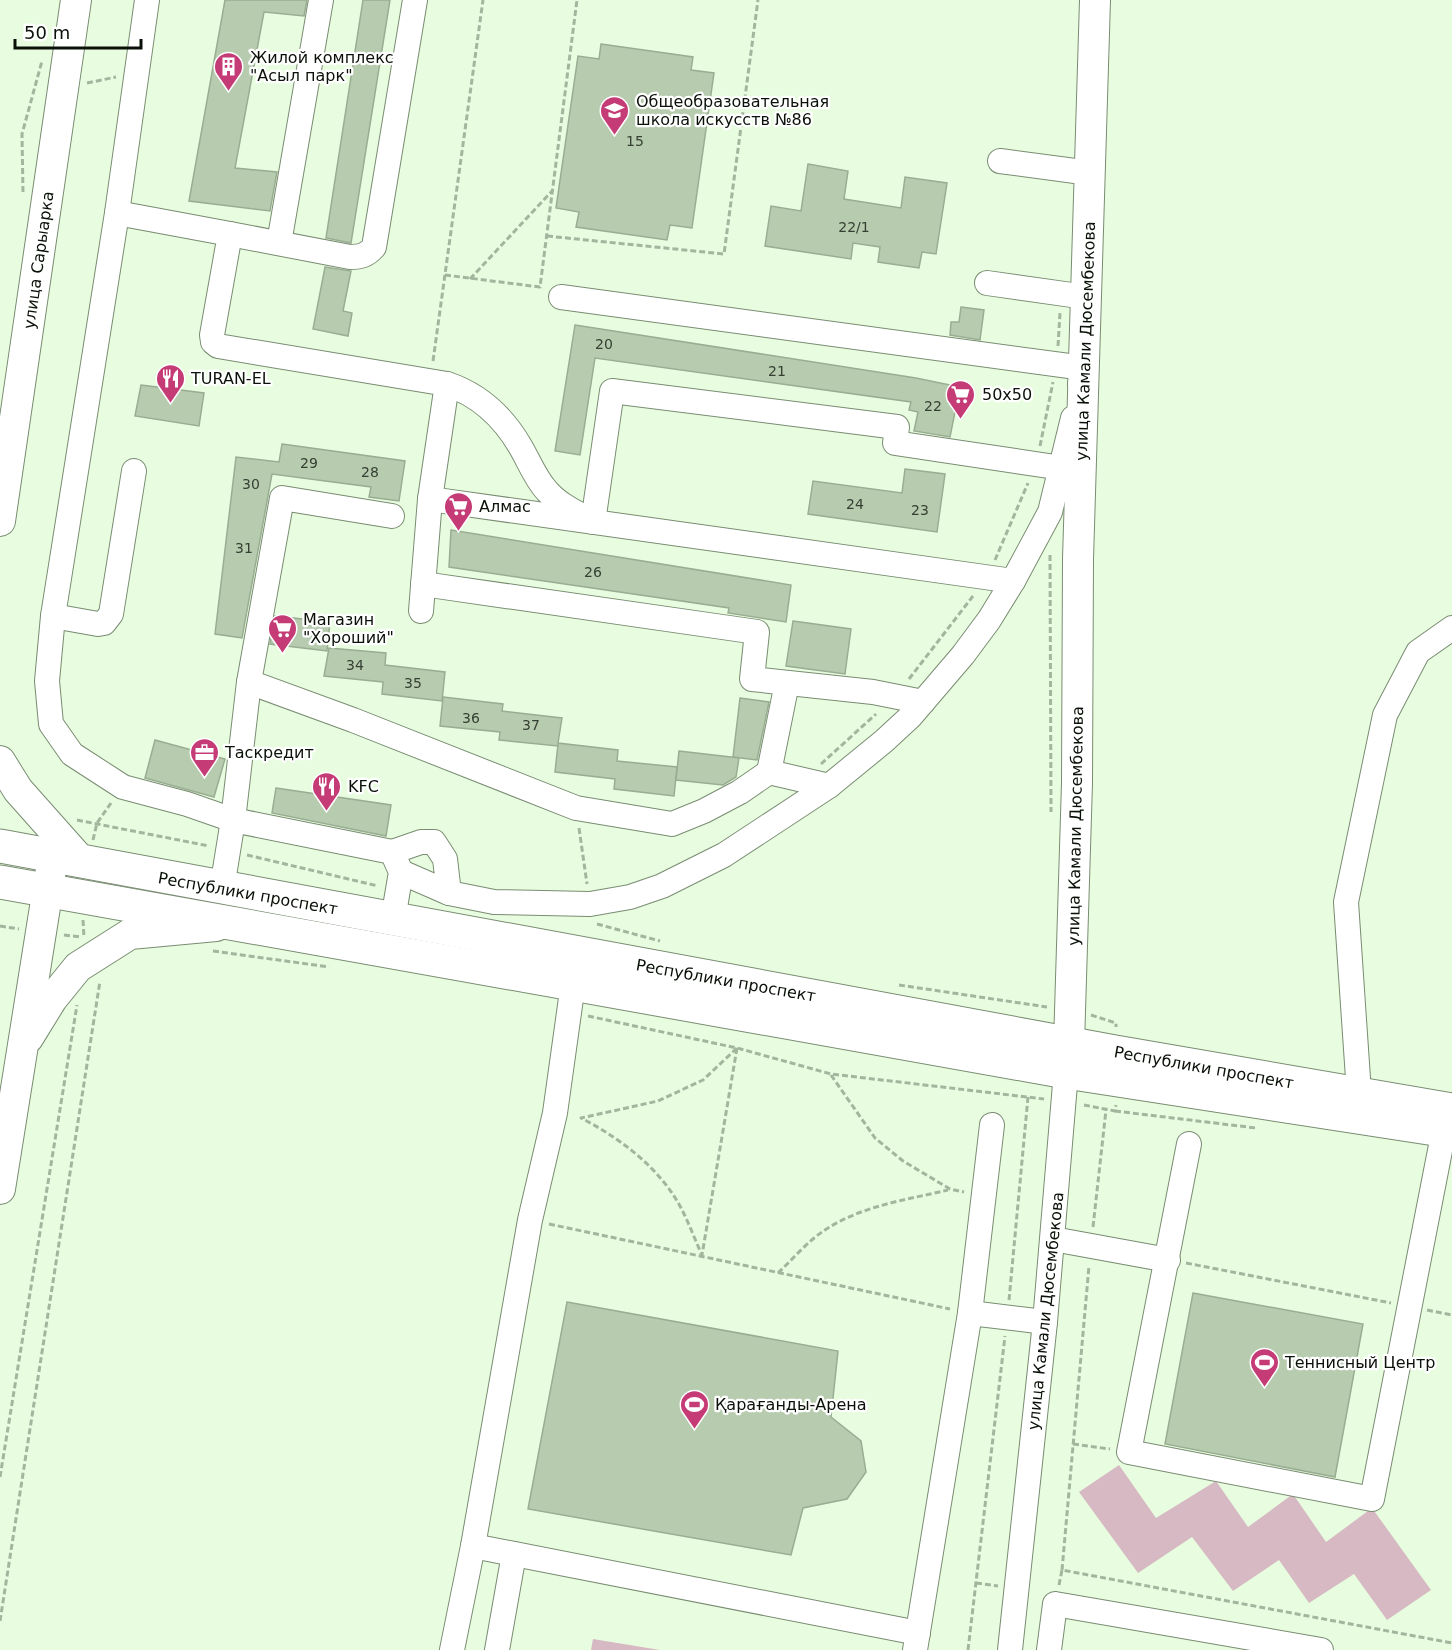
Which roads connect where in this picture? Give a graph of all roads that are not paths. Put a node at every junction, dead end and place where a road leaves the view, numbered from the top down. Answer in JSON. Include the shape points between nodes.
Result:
{"nodes":[{"id":1,"x":76,"y":0,"type":"edge"},
{"id":2,"x":147,"y":0,"type":"edge"},
{"id":3,"x":321,"y":0,"type":"edge"},
{"id":4,"x":416,"y":0,"type":"edge"},
{"id":5,"x":1095,"y":0,"type":"edge"},
{"id":6,"x":1000,"y":161,"type":"dead end"},
{"id":7,"x":1090,"y":173,"type":"junction"},
{"id":8,"x":117,"y":213,"type":"junction"},
{"id":9,"x":230,"y":234,"type":"junction"},
{"id":10,"x":279,"y":243,"type":"junction"},
{"id":11,"x":987,"y":283,"type":"dead end"},
{"id":12,"x":1074,"y":295,"type":"junction"},
{"id":13,"x":561,"y":297,"type":"dead end"},
{"id":14,"x":1070,"y":366,"type":"junction"},
{"id":15,"x":439,"y":382,"type":"junction"},
{"id":16,"x":1062,"y":468,"type":"junction"},
{"id":17,"x":134,"y":471,"type":"dead end"},
{"id":18,"x":430,"y":498,"type":"junction"},
{"id":19,"x":392,"y":516,"type":"dead end"},
{"id":20,"x":0,"y":521,"type":"edge"},
{"id":21,"x":593,"y":522,"type":"junction"},
{"id":22,"x":1013,"y":581,"type":"junction"},
{"id":23,"x":423,"y":584,"type":"junction"},
{"id":24,"x":421,"y":611,"type":"dead end"},
{"id":25,"x":53,"y":616,"type":"junction"},
{"id":26,"x":1452,"y":628,"type":"edge"},
{"id":27,"x":249,"y":682,"type":"junction"},
{"id":28,"x":788,"y":684,"type":"junction"},
{"id":29,"x":922,"y":702,"type":"junction"},
{"id":30,"x":0,"y":760,"type":"edge"},
{"id":31,"x":769,"y":772,"type":"junction"},
{"id":32,"x":829,"y":786,"type":"junction"},
{"id":33,"x":234,"y":820,"type":"junction"},
{"id":34,"x":0,"y":846,"type":"edge"},
{"id":35,"x":67,"y":859,"type":"junction"},
{"id":36,"x":397,"y":862,"type":"junction"},
{"id":37,"x":0,"y":882,"type":"edge"},
{"id":38,"x":222,"y":888,"type":"junction"},
{"id":39,"x":46,"y":890,"type":"junction"},
{"id":40,"x":449,"y":893,"type":"junction"},
{"id":41,"x":393,"y":919,"type":"junction"},
{"id":42,"x":235,"y":924,"type":"junction"},
{"id":43,"x":571,"y":998,"type":"junction"},
{"id":44,"x":22,"y":1048,"type":"junction"},
{"id":45,"x":1067,"y":1072,"type":"junction"},
{"id":46,"x":1359,"y":1093,"type":"junction"},
{"id":47,"x":5,"y":1120,"type":"edge"},
{"id":48,"x":1449,"y":1124,"type":"edge"},
{"id":49,"x":992,"y":1125,"type":"dead end"},
{"id":50,"x":1189,"y":1144,"type":"dead end"},
{"id":51,"x":0,"y":1189,"type":"edge"},
{"id":52,"x":1053,"y":1239,"type":"junction"},
{"id":53,"x":1168,"y":1260,"type":"junction"},
{"id":54,"x":970,"y":1313,"type":"junction"},
{"id":55,"x":1045,"y":1322,"type":"junction"},
{"id":56,"x":473,"y":1546,"type":"junction"},
{"id":57,"x":514,"y":1554,"type":"junction"},
{"id":58,"x":916,"y":1641,"type":"edge"},
{"id":59,"x":452,"y":1650,"type":"edge"},
{"id":60,"x":497,"y":1650,"type":"edge"},
{"id":61,"x":1010,"y":1650,"type":"edge"},
{"id":62,"x":1049,"y":1650,"type":"edge"},
{"id":63,"x":1321,"y":1650,"type":"edge"}],
"edges":[{"from":1,"to":20,"type":"main road","name":"улица Сарыарка"},
{"from":2,"to":8,"type":"street"},
{"from":3,"to":10,"type":"street"},
{"from":4,"to":10,"type":"street","via":[[374,247],[368,254],[350,257]]},
{"from":5,"to":7,"type":"main road","name":"улица Камали Дюсембекова"},
{"from":6,"to":7,"type":"street"},
{"from":7,"to":12,"type":"main road","name":"улица Камали Дюсембекова"},
{"from":8,"to":9,"type":"street"},
{"from":8,"to":25,"type":"street"},
{"from":9,"to":10,"type":"street"},
{"from":9,"to":15,"type":"street","via":[[212,335],[218,346]]},
{"from":11,"to":12,"type":"street"},
{"from":12,"to":14,"type":"main road","name":"улица Камали Дюсембекова"},
{"from":13,"to":14,"type":"street"},
{"from":14,"to":16,"type":"street"},
{"from":14,"to":45,"type":"main road","name":"улица Камали Дюсембекова","via":[[1078,560],[1077,783]]},
{"from":15,"to":18,"type":"street"},
{"from":15,"to":21,"type":"street","via":[[483,400],[520,445],[547,491]]},
{"from":16,"to":21,"type":"street","via":[[896,443],[897,426],[612,391]]},
{"from":16,"to":22,"type":"street","via":[[1050,512]]},
{"from":17,"to":25,"type":"street","via":[[111,614],[98,624]]},
{"from":18,"to":21,"type":"street"},
{"from":18,"to":23,"type":"street"},
{"from":19,"to":27,"type":"street","via":[[282,498]]},
{"from":21,"to":22,"type":"street"},
{"from":22,"to":29,"type":"street","via":[[963,655]]},
{"from":23,"to":24,"type":"street"},
{"from":23,"to":28,"type":"street","via":[[757,632],[752,679]]},
{"from":25,"to":33,"type":"street","via":[[47,681],[51,724],[72,754],[123,787]]},
{"from":26,"to":46,"type":"street","via":[[1418,652],[1384,715],[1346,902]]},
{"from":27,"to":31,"type":"street","via":[[576,808],[672,824],[740,792]]},
{"from":27,"to":33,"type":"street"},
{"from":28,"to":29,"type":"street","via":[[873,692]]},
{"from":28,"to":31,"type":"street"},
{"from":29,"to":32,"type":"street","via":[[884,741]]},
{"from":30,"to":35,"type":"main road"},
{"from":31,"to":32,"type":"street"},
{"from":32,"to":40,"type":"street","via":[[724,855],[662,886],[630,897],[590,904],[495,902]]},
{"from":33,"to":36,"type":"street"},
{"from":33,"to":38,"type":"street"},
{"from":34,"to":35,"type":"highway","name":"Республики проспект"},
{"from":35,"to":38,"type":"highway","name":"Республики проспект"},
{"from":35,"to":39,"type":"main road"},
{"from":36,"to":40,"type":"street"},
{"from":36,"to":40,"type":"street","via":[[421,842],[434,842],[445,859]]},
{"from":36,"to":41,"type":"street"},
{"from":37,"to":39,"type":"highway","name":"Республики проспект"},
{"from":38,"to":41,"type":"highway","name":"Республики проспект"},
{"from":39,"to":42,"type":"highway","name":"Республики проспект"},
{"from":39,"to":44,"type":"main road"},
{"from":41,"to":45,"type":"highway","name":"Республики проспект"},
{"from":42,"to":43,"type":"highway","name":"Республики проспект"},
{"from":42,"to":44,"type":"main road","via":[[130,934],[78,967],[52,999]]},
{"from":43,"to":45,"type":"highway","name":"Республики проспект"},
{"from":43,"to":56,"type":"street","via":[[555,1113],[530,1220]]},
{"from":44,"to":47,"type":"main road"},
{"from":45,"to":46,"type":"highway","name":"Республики проспект"},
{"from":45,"to":48,"type":"highway","name":"Республики проспект"},
{"from":45,"to":52,"type":"street","name":"улица Камали Дюсембекова"},
{"from":46,"to":48,"type":"highway","name":"Республики проспект"},
{"from":47,"to":51,"type":"main road"},
{"from":48,"to":53,"type":"street","via":[[1372,1499],[1129,1452]]},
{"from":49,"to":54,"type":"street"},
{"from":50,"to":53,"type":"street"},
{"from":52,"to":53,"type":"street"},
{"from":52,"to":55,"type":"street","name":"улица Камали Дюсембекова"},
{"from":54,"to":55,"type":"street"},
{"from":54,"to":58,"type":"street"},
{"from":55,"to":61,"type":"street","name":"улица Камали Дюсембекова"},
{"from":56,"to":57,"type":"street"},
{"from":56,"to":59,"type":"street"},
{"from":57,"to":58,"type":"street"},
{"from":57,"to":60,"type":"street"},
{"from":62,"to":63,"type":"street","via":[[1055,1604]]}]}
